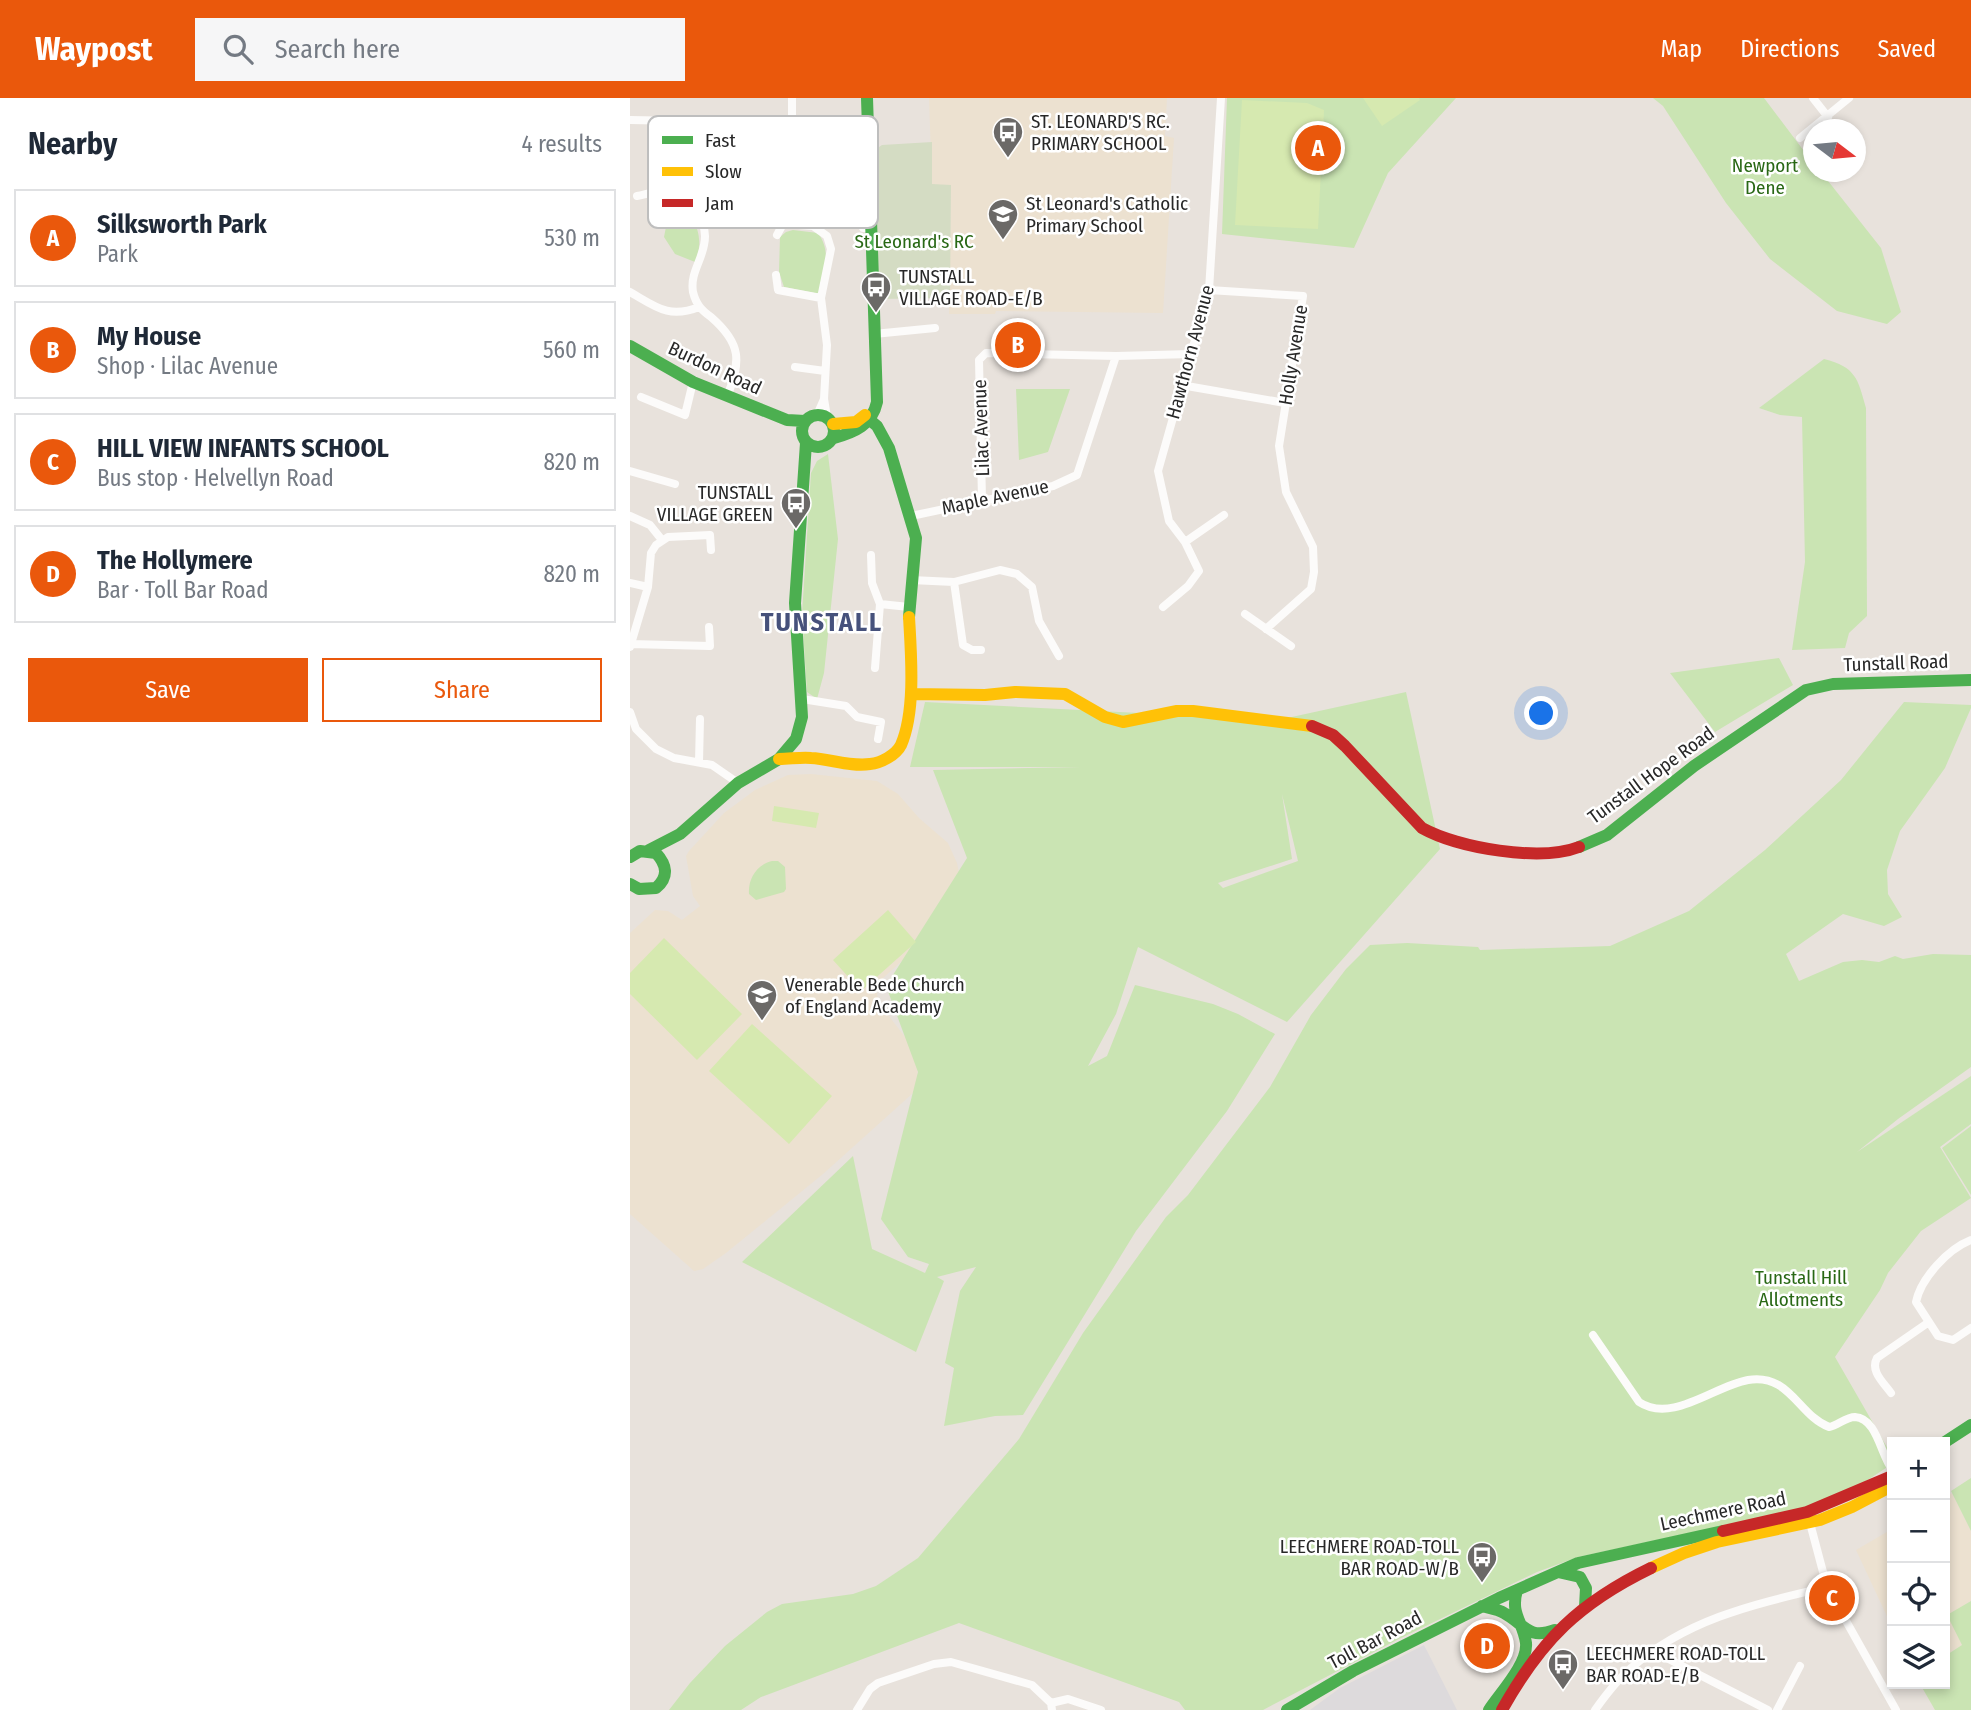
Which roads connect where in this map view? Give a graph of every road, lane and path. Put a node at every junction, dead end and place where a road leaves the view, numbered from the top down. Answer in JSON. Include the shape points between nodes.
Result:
{"nodes":[{"id":1,"x":792,"y":98,"type":"edge"},
{"id":2,"x":867,"y":98,"type":"edge"},
{"id":3,"x":1221,"y":98,"type":"edge"},
{"id":4,"x":1813,"y":98,"type":"edge"},
{"id":5,"x":1849,"y":98,"type":"edge"},
{"id":6,"x":792,"y":116,"type":"edge"},
{"id":7,"x":867,"y":116,"type":"edge"},
{"id":8,"x":1828,"y":117,"type":"junction"},
{"id":9,"x":630,"y":120,"type":"edge"},
{"id":10,"x":648,"y":120,"type":"edge"},
{"id":11,"x":1800,"y":138,"type":"dead end"},
{"id":12,"x":648,"y":194,"type":"edge"},
{"id":13,"x":637,"y":196,"type":"dead end"},
{"id":14,"x":703,"y":228,"type":"edge"},
{"id":15,"x":781,"y":228,"type":"edge"},
{"id":16,"x":816,"y":228,"type":"edge"},
{"id":17,"x":871,"y":228,"type":"edge"},
{"id":18,"x":777,"y":235,"type":"dead end"},
{"id":19,"x":776,"y":275,"type":"dead end"},
{"id":20,"x":1209,"y":290,"type":"junction"},
{"id":21,"x":630,"y":292,"type":"edge"},
{"id":22,"x":821,"y":298,"type":"junction"},
{"id":23,"x":699,"y":307,"type":"junction"},
{"id":24,"x":935,"y":328,"type":"dead end"},
{"id":25,"x":874,"y":334,"type":"junction"},
{"id":26,"x":630,"y":346,"type":"edge"},
{"id":27,"x":1191,"y":354,"type":"junction"},
{"id":28,"x":1116,"y":356,"type":"junction"},
{"id":29,"x":796,"y":367,"type":"dead end"},
{"id":30,"x":825,"y":371,"type":"junction"},
{"id":31,"x":693,"y":382,"type":"junction"},
{"id":32,"x":1181,"y":385,"type":"junction"},
{"id":33,"x":641,"y":397,"type":"dead end"},
{"id":34,"x":727,"y":397,"type":"junction"},
{"id":35,"x":1285,"y":402,"type":"junction"},
{"id":36,"x":685,"y":415,"type":"junction"},
{"id":37,"x":867,"y":418,"type":"junction"},
{"id":38,"x":684,"y":426,"type":"dead end"},
{"id":39,"x":818,"y":427,"type":"junction"},
{"id":40,"x":806,"y":463,"type":"junction"},
{"id":41,"x":630,"y":471,"type":"edge"},
{"id":42,"x":675,"y":484,"type":"dead end"},
{"id":43,"x":982,"y":500,"type":"junction"},
{"id":44,"x":1224,"y":515,"type":"dead end"},
{"id":45,"x":630,"y":516,"type":"edge"},
{"id":46,"x":911,"y":516,"type":"junction"},
{"id":47,"x":662,"y":540,"type":"junction"},
{"id":48,"x":1185,"y":542,"type":"junction"},
{"id":49,"x":711,"y":550,"type":"dead end"},
{"id":50,"x":871,"y":555,"type":"dead end"},
{"id":51,"x":911,"y":580,"type":"junction"},
{"id":52,"x":954,"y":582,"type":"junction"},
{"id":53,"x":630,"y":583,"type":"edge"},
{"id":54,"x":648,"y":587,"type":"junction"},
{"id":55,"x":880,"y":604,"type":"junction"},
{"id":56,"x":909,"y":607,"type":"junction"},
{"id":57,"x":1163,"y":607,"type":"dead end"},
{"id":58,"x":1245,"y":614,"type":"dead end"},
{"id":59,"x":709,"y":627,"type":"dead end"},
{"id":60,"x":1266,"y":629,"type":"junction"},
{"id":61,"x":630,"y":645,"type":"edge"},
{"id":62,"x":1291,"y":646,"type":"dead end"},
{"id":63,"x":981,"y":650,"type":"dead end"},
{"id":64,"x":1059,"y":656,"type":"dead end"},
{"id":65,"x":875,"y":668,"type":"dead end"},
{"id":66,"x":1971,"y":680,"type":"edge"},
{"id":67,"x":1823,"y":686,"type":"joint"},
{"id":68,"x":912,"y":694,"type":"junction"},
{"id":69,"x":802,"y":699,"type":"junction"},
{"id":70,"x":630,"y":712,"type":"edge"},
{"id":71,"x":700,"y":719,"type":"dead end"},
{"id":72,"x":877,"y":739,"type":"dead end"},
{"id":73,"x":793,"y":746,"type":"junction"},
{"id":74,"x":811,"y":758,"type":"junction"},
{"id":75,"x":779,"y":759,"type":"junction"},
{"id":76,"x":699,"y":762,"type":"junction"},
{"id":77,"x":738,"y":783,"type":"junction"},
{"id":78,"x":680,"y":834,"type":"junction"},
{"id":79,"x":637,"y":852,"type":"edge"},
{"id":80,"x":664,"y":862,"type":"junction"},
{"id":81,"x":630,"y":884,"type":"edge"},
{"id":82,"x":643,"y":891,"type":"junction"},
{"id":83,"x":630,"y":900,"type":"edge"},
{"id":84,"x":1971,"y":1240,"type":"edge"},
{"id":85,"x":1929,"y":1322,"type":"junction"},
{"id":86,"x":1971,"y":1328,"type":"edge"},
{"id":87,"x":1593,"y":1335,"type":"dead end"},
{"id":88,"x":1891,"y":1393,"type":"dead end"},
{"id":89,"x":1971,"y":1425,"type":"edge"},
{"id":90,"x":1971,"y":1435,"type":"edge"},
{"id":91,"x":1950,"y":1439,"type":"edge"},
{"id":92,"x":1950,"y":1449,"type":"edge"},
{"id":93,"x":1887,"y":1459,"type":"edge"},
{"id":94,"x":1887,"y":1478,"type":"edge"},
{"id":95,"x":1887,"y":1489,"type":"edge"},
{"id":96,"x":1808,"y":1517,"type":"junction"},
{"id":97,"x":1558,"y":1572,"type":"junction"},
{"id":98,"x":1827,"y":1587,"type":"junction"},
{"id":99,"x":1517,"y":1590,"type":"junction"},
{"id":100,"x":1499,"y":1598,"type":"joint"},
{"id":101,"x":1482,"y":1606,"type":"junction"},
{"id":102,"x":1585,"y":1607,"type":"junction"},
{"id":103,"x":1519,"y":1627,"type":"junction"},
{"id":104,"x":1559,"y":1629,"type":"junction"},
{"id":105,"x":1653,"y":1651,"type":"junction"},
{"id":106,"x":1800,"y":1666,"type":"dead end"},
{"id":107,"x":1051,"y":1706,"type":"edge"},
{"id":108,"x":857,"y":1710,"type":"edge"},
{"id":109,"x":1101,"y":1710,"type":"edge"},
{"id":110,"x":1287,"y":1710,"type":"edge"},
{"id":111,"x":1489,"y":1710,"type":"edge"},
{"id":112,"x":1502,"y":1710,"type":"edge"},
{"id":113,"x":1595,"y":1710,"type":"edge"},
{"id":114,"x":1768,"y":1710,"type":"edge"},
{"id":115,"x":1777,"y":1710,"type":"edge"},
{"id":116,"x":1896,"y":1710,"type":"edge"}],
"edges":[{"from":1,"to":6,"type":"street"},
{"from":2,"to":7,"type":"street"},
{"from":3,"to":20,"type":"street","name":"Hawthorn Avenue"},
{"from":4,"to":8,"type":"street"},
{"from":5,"to":8,"type":"street"},
{"from":8,"to":11,"type":"street"},
{"from":9,"to":10,"type":"street"},
{"from":12,"to":13,"type":"street"},
{"from":14,"to":23,"type":"street","via":[[702,253],[694,271],[693,290]]},
{"from":15,"to":18,"type":"street"},
{"from":16,"to":22,"type":"street","via":[[827,236],[831,248]]},
{"from":17,"to":25,"type":"street"},
{"from":19,"to":22,"type":"street","via":[[778,290]]},
{"from":20,"to":27,"type":"street","name":"Hawthorn Avenue"},
{"from":20,"to":35,"type":"street","name":"Holly Avenue","via":[[1303,296]]},
{"from":21,"to":23,"type":"street","via":[[674,313]]},
{"from":22,"to":30,"type":"street"},
{"from":23,"to":34,"type":"street","via":[[728,333],[737,352],[737,370]]},
{"from":24,"to":25,"type":"street"},
{"from":25,"to":37,"type":"street","via":[[877,408]]},
{"from":26,"to":31,"type":"street","name":"Burdon Road"},
{"from":27,"to":28,"type":"street","name":"Lilac Avenue"},
{"from":27,"to":32,"type":"street","name":"Hawthorn Avenue"},
{"from":28,"to":43,"type":"street","name":"Maple Avenue","via":[[1077,475],[1054,486]]},
{"from":28,"to":43,"type":"street","name":"Lilac Avenue","via":[[986,353],[979,360]]},
{"from":29,"to":30,"type":"street"},
{"from":30,"to":39,"type":"street"},
{"from":31,"to":34,"type":"street","name":"Burdon Road"},
{"from":31,"to":36,"type":"street"},
{"from":32,"to":35,"type":"street"},
{"from":32,"to":48,"type":"street","name":"Hawthorn Avenue","via":[[1158,471],[1169,521]]},
{"from":33,"to":36,"type":"street"},
{"from":34,"to":39,"type":"street","name":"Burdon Road"},
{"from":35,"to":60,"type":"street","name":"Holly Avenue","via":[[1279,446],[1286,492],[1313,547],[1314,572],[1311,589]]},
{"from":36,"to":38,"type":"street"},
{"from":37,"to":39,"type":"street"},
{"from":37,"to":46,"type":"street","via":[[884,437]]},
{"from":39,"to":40,"type":"street"},
{"from":39,"to":40,"type":"street","via":[[828,445]]},
{"from":40,"to":69,"type":"street","via":[[795,603]]},
{"from":41,"to":42,"type":"street"},
{"from":43,"to":46,"type":"street","name":"Maple Avenue"},
{"from":44,"to":48,"type":"street"},
{"from":45,"to":47,"type":"street","via":[[650,525]]},
{"from":46,"to":51,"type":"street","via":[[917,548]]},
{"from":47,"to":49,"type":"street","via":[[710,535]]},
{"from":47,"to":54,"type":"street","via":[[652,553]]},
{"from":48,"to":57,"type":"street","via":[[1199,571]]},
{"from":50,"to":55,"type":"street","via":[[872,583]]},
{"from":51,"to":52,"type":"street"},
{"from":51,"to":56,"type":"street"},
{"from":52,"to":63,"type":"street","via":[[963,645]]},
{"from":52,"to":64,"type":"street","via":[[1000,570],[1017,574],[1032,587],[1039,621]]},
{"from":53,"to":54,"type":"street"},
{"from":54,"to":61,"type":"street"},
{"from":55,"to":56,"type":"street"},
{"from":55,"to":65,"type":"street"},
{"from":56,"to":68,"type":"street"},
{"from":58,"to":60,"type":"street"},
{"from":59,"to":61,"type":"street","via":[[710,646]]},
{"from":60,"to":62,"type":"street"},
{"from":66,"to":67,"type":"street","name":"Tunstall Road"},
{"from":67,"to":68,"type":"street","name":"Tunstall Hope Road","via":[[1806,690],[1694,766],[1607,835],[1568,851],[1541,853],[1462,844],[1422,828],[1345,746],[1317,727],[1193,711],[1123,722],[1065,694]]},
{"from":68,"to":74,"type":"street","via":[[901,744],[888,758],[867,765]]},
{"from":69,"to":72,"type":"street","via":[[846,706],[857,717],[881,722]]},
{"from":69,"to":73,"type":"street","via":[[801,726]]},
{"from":70,"to":76,"type":"street","via":[[636,729],[656,749]]},
{"from":71,"to":76,"type":"street"},
{"from":73,"to":74,"type":"street"},
{"from":73,"to":75,"type":"street"},
{"from":74,"to":75,"type":"street"},
{"from":75,"to":77,"type":"street"},
{"from":76,"to":77,"type":"street","via":[[712,765]]},
{"from":77,"to":78,"type":"street"},
{"from":78,"to":79,"type":"street"},
{"from":78,"to":80,"type":"street"},
{"from":79,"to":80,"type":"street","via":[[660,856]]},
{"from":80,"to":82,"type":"street","via":[[665,879],[658,887]]},
{"from":81,"to":82,"type":"street"},
{"from":82,"to":83,"type":"street"},
{"from":84,"to":85,"type":"street","via":[[1944,1258],[1918,1292],[1916,1302]]},
{"from":85,"to":86,"type":"street","via":[[1938,1336],[1953,1340]]},
{"from":85,"to":88,"type":"street","via":[[1877,1358],[1875,1370]]},
{"from":87,"to":93,"type":"street","via":[[1647,1407],[1667,1409],[1727,1386],[1762,1379],[1792,1394],[1820,1424],[1829,1427],[1857,1417],[1869,1423]]},
{"from":89,"to":91,"type":"street"},
{"from":90,"to":92,"type":"street"},
{"from":94,"to":96,"type":"street","name":"Leechmere Road"},
{"from":95,"to":96,"type":"street","name":"Leechmere Road","via":[[1857,1506]]},
{"from":96,"to":97,"type":"street","name":"Leechmere Road","via":[[1629,1550]]},
{"from":96,"to":98,"type":"street"},
{"from":96,"to":102,"type":"street","name":"Leechmere Road","via":[[1704,1546],[1630,1578]]},
{"from":97,"to":99,"type":"street","name":"Leechmere Road"},
{"from":97,"to":102,"type":"street","via":[[1580,1577],[1586,1588]]},
{"from":98,"to":105,"type":"street","via":[[1716,1616]]},
{"from":98,"to":116,"type":"street"},
{"from":99,"to":100,"type":"street","name":"Leechmere Road"},
{"from":99,"to":103,"type":"street","via":[[1513,1605]]},
{"from":100,"to":101,"type":"street","name":"Toll Bar Road"},
{"from":101,"to":103,"type":"street","via":[[1507,1615]]},
{"from":101,"to":110,"type":"street","name":"Toll Bar Road"},
{"from":102,"to":104,"type":"street","name":"Leechmere Road"},
{"from":103,"to":104,"type":"street","via":[[1545,1635]]},
{"from":103,"to":111,"type":"street","via":[[1526,1653]]},
{"from":104,"to":112,"type":"street","name":"Leechmere Road"},
{"from":105,"to":113,"type":"street","via":[[1628,1670]]},
{"from":105,"to":114,"type":"street"},
{"from":106,"to":115,"type":"street"},
{"from":107,"to":108,"type":"street","via":[[1032,1685],[951,1662],[878,1683]]},
{"from":107,"to":109,"type":"street","via":[[1068,1699]]}]}
